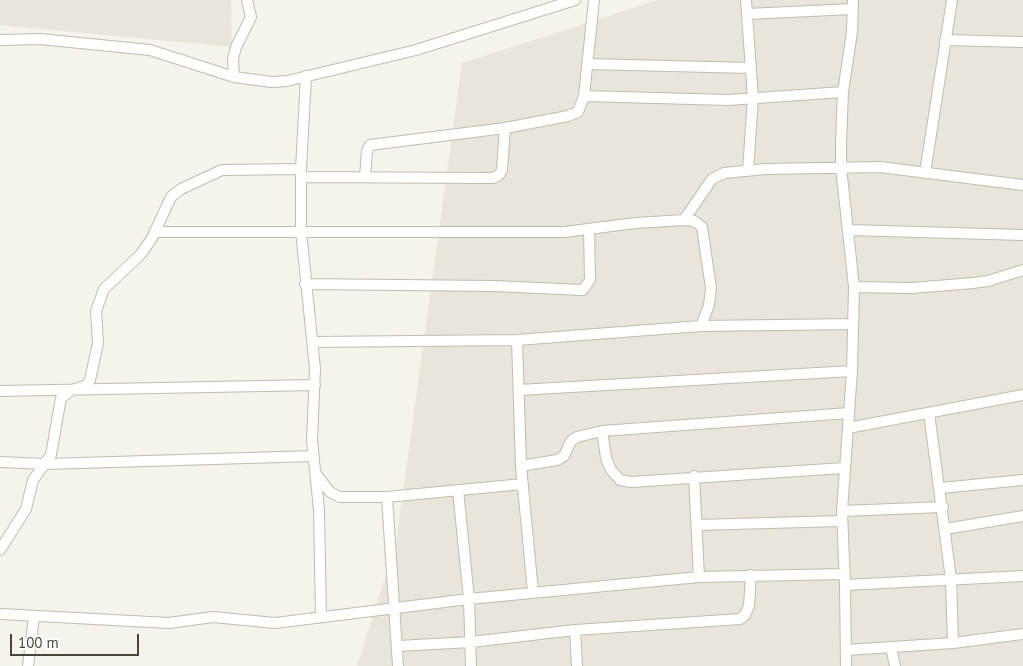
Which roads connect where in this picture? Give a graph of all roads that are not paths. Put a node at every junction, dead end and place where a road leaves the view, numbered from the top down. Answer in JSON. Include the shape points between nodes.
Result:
{"nodes":[{"id":1,"x":248,"y":0,"type":"edge"},
{"id":2,"x":575,"y":0,"type":"edge"},
{"id":3,"x":594,"y":0,"type":"edge"},
{"id":4,"x":746,"y":0,"type":"edge"},
{"id":5,"x":952,"y":0,"type":"edge"},
{"id":6,"x":852,"y":4,"type":"edge"},
{"id":7,"x":747,"y":14,"type":"junction"},
{"id":8,"x":0,"y":40,"type":"edge"},
{"id":9,"x":945,"y":40,"type":"junction"},
{"id":10,"x":1023,"y":42,"type":"edge"},
{"id":11,"x":588,"y":64,"type":"junction"},
{"id":12,"x":750,"y":68,"type":"junction"},
{"id":13,"x":306,"y":76,"type":"junction"},
{"id":14,"x":234,"y":77,"type":"junction"},
{"id":15,"x":843,"y":92,"type":"junction"},
{"id":16,"x":584,"y":96,"type":"junction"},
{"id":17,"x":752,"y":98,"type":"junction"},
{"id":18,"x":504,"y":128,"type":"junction"},
{"id":19,"x":841,"y":167,"type":"junction"},
{"id":20,"x":748,"y":171,"type":"junction"},
{"id":21,"x":301,"y":173,"type":"junction"},
{"id":22,"x":925,"y":173,"type":"junction"},
{"id":23,"x":366,"y":177,"type":"junction"},
{"id":24,"x":1023,"y":185,"type":"edge"},
{"id":25,"x":684,"y":220,"type":"junction"},
{"id":26,"x":589,"y":229,"type":"junction"},
{"id":27,"x":849,"y":230,"type":"junction"},
{"id":28,"x":301,"y":231,"type":"junction"},
{"id":29,"x":154,"y":232,"type":"junction"},
{"id":30,"x":1023,"y":235,"type":"edge"},
{"id":31,"x":1023,"y":270,"type":"edge"},
{"id":32,"x":305,"y":284,"type":"junction"},
{"id":33,"x":854,"y":287,"type":"junction"},
{"id":34,"x":853,"y":324,"type":"junction"},
{"id":35,"x":701,"y":326,"type":"junction"},
{"id":36,"x":517,"y":340,"type":"junction"},
{"id":37,"x":313,"y":342,"type":"junction"},
{"id":38,"x":852,"y":371,"type":"junction"},
{"id":39,"x":315,"y":385,"type":"junction"},
{"id":40,"x":72,"y":390,"type":"junction"},
{"id":41,"x":519,"y":390,"type":"junction"},
{"id":42,"x":0,"y":391,"type":"edge"},
{"id":43,"x":1023,"y":395,"type":"edge"},
{"id":44,"x":849,"y":413,"type":"junction"},
{"id":45,"x":929,"y":413,"type":"junction"},
{"id":46,"x":848,"y":428,"type":"junction"},
{"id":47,"x":602,"y":431,"type":"junction"},
{"id":48,"x":314,"y":456,"type":"junction"},
{"id":49,"x":0,"y":462,"type":"edge"},
{"id":50,"x":46,"y":464,"type":"junction"},
{"id":51,"x":521,"y":466,"type":"junction"},
{"id":52,"x":844,"y":468,"type":"junction"},
{"id":53,"x":316,"y":474,"type":"junction"},
{"id":54,"x":694,"y":476,"type":"junction"},
{"id":55,"x":1023,"y":480,"type":"edge"},
{"id":56,"x":523,"y":484,"type":"junction"},
{"id":57,"x":941,"y":488,"type":"junction"},
{"id":58,"x":458,"y":490,"type":"junction"},
{"id":59,"x":387,"y":497,"type":"junction"},
{"id":60,"x":943,"y":507,"type":"junction"},
{"id":61,"x":842,"y":516,"type":"junction"},
{"id":62,"x":1023,"y":516,"type":"edge"},
{"id":63,"x":697,"y":525,"type":"junction"},
{"id":64,"x":945,"y":530,"type":"junction"},
{"id":65,"x":4,"y":536,"type":"edge"},
{"id":66,"x":0,"y":550,"type":"edge"},
{"id":67,"x":845,"y":574,"type":"junction"},
{"id":68,"x":751,"y":575,"type":"junction"},
{"id":69,"x":1023,"y":576,"type":"edge"},
{"id":70,"x":699,"y":577,"type":"junction"},
{"id":71,"x":951,"y":579,"type":"junction"},
{"id":72,"x":846,"y":585,"type":"junction"},
{"id":73,"x":533,"y":592,"type":"junction"},
{"id":74,"x":469,"y":599,"type":"junction"},
{"id":75,"x":394,"y":608,"type":"junction"},
{"id":76,"x":0,"y":614,"type":"edge"},
{"id":77,"x":34,"y":616,"type":"junction"},
{"id":78,"x":321,"y":617,"type":"junction"},
{"id":79,"x":575,"y":630,"type":"junction"},
{"id":80,"x":1023,"y":634,"type":"edge"},
{"id":81,"x":471,"y":642,"type":"junction"},
{"id":82,"x":953,"y":643,"type":"junction"},
{"id":83,"x":398,"y":646,"type":"junction"},
{"id":84,"x":891,"y":647,"type":"junction"},
{"id":85,"x":846,"y":650,"type":"junction"},
{"id":86,"x":28,"y":666,"type":"edge"},
{"id":87,"x":398,"y":666,"type":"edge"},
{"id":88,"x":471,"y":666,"type":"edge"},
{"id":89,"x":578,"y":666,"type":"edge"},
{"id":90,"x":846,"y":666,"type":"edge"},
{"id":91,"x":894,"y":666,"type":"edge"}],
"edges":[{"from":1,"to":14,"type":"street","via":[[251,17],[236,47]]},
{"from":2,"to":13,"type":"street","via":[[416,50]]},
{"from":3,"to":11,"type":"street"},
{"from":4,"to":7,"type":"street"},
{"from":5,"to":9,"type":"street"},
{"from":6,"to":7,"type":"street"},
{"from":6,"to":15,"type":"street","via":[[852,32]]},
{"from":7,"to":12,"type":"street"},
{"from":8,"to":14,"type":"street","via":[[40,39],[150,50]]},
{"from":9,"to":10,"type":"street"},
{"from":9,"to":22,"type":"street"},
{"from":11,"to":12,"type":"street"},
{"from":11,"to":16,"type":"street"},
{"from":12,"to":17,"type":"street"},
{"from":13,"to":14,"type":"street","via":[[272,82]]},
{"from":13,"to":21,"type":"street"},
{"from":15,"to":17,"type":"street"},
{"from":15,"to":19,"type":"street"},
{"from":16,"to":17,"type":"street","via":[[654,100]]},
{"from":16,"to":18,"type":"street","via":[[578,112],[568,116]]},
{"from":17,"to":20,"type":"street"},
{"from":18,"to":23,"type":"street","via":[[370,145]]},
{"from":18,"to":23,"type":"street","via":[[502,170],[493,178]]},
{"from":19,"to":20,"type":"street"},
{"from":19,"to":22,"type":"street","via":[[880,167]]},
{"from":19,"to":27,"type":"street"},
{"from":20,"to":25,"type":"street","via":[[724,173],[712,179]]},
{"from":21,"to":23,"type":"street"},
{"from":21,"to":28,"type":"street"},
{"from":21,"to":29,"type":"street","via":[[218,171],[175,193]]},
{"from":22,"to":24,"type":"street"},
{"from":25,"to":26,"type":"street"},
{"from":25,"to":35,"type":"street","via":[[694,221],[702,227],[705,240],[711,288]]},
{"from":26,"to":28,"type":"street","via":[[564,232]]},
{"from":26,"to":32,"type":"street","via":[[590,280],[582,290]]},
{"from":27,"to":30,"type":"street"},
{"from":27,"to":33,"type":"street"},
{"from":28,"to":29,"type":"street"},
{"from":28,"to":32,"type":"street"},
{"from":29,"to":40,"type":"street","via":[[141,254],[104,289],[96,311],[98,343],[90,380],[87,385]]},
{"from":31,"to":33,"type":"street","via":[[973,283],[912,288]]},
{"from":32,"to":37,"type":"street"},
{"from":33,"to":34,"type":"street"},
{"from":34,"to":35,"type":"street"},
{"from":34,"to":38,"type":"street"},
{"from":35,"to":36,"type":"street"},
{"from":36,"to":37,"type":"street"},
{"from":36,"to":41,"type":"street"},
{"from":37,"to":39,"type":"street"},
{"from":38,"to":41,"type":"street"},
{"from":38,"to":44,"type":"street"},
{"from":39,"to":40,"type":"street"},
{"from":39,"to":48,"type":"street"},
{"from":40,"to":42,"type":"street"},
{"from":40,"to":50,"type":"street","via":[[60,402],[52,452]]},
{"from":41,"to":51,"type":"street"},
{"from":43,"to":45,"type":"street"},
{"from":44,"to":46,"type":"street"},
{"from":44,"to":47,"type":"street"},
{"from":45,"to":46,"type":"street"},
{"from":45,"to":57,"type":"street"},
{"from":46,"to":52,"type":"street"},
{"from":47,"to":51,"type":"street","via":[[577,437],[564,456],[557,460]]},
{"from":47,"to":54,"type":"street","via":[[606,458],[620,480],[631,482]]},
{"from":48,"to":50,"type":"street"},
{"from":48,"to":53,"type":"street"},
{"from":49,"to":50,"type":"street"},
{"from":50,"to":65,"type":"street","via":[[33,480],[26,509]]},
{"from":51,"to":56,"type":"street"},
{"from":52,"to":54,"type":"street"},
{"from":52,"to":61,"type":"street"},
{"from":53,"to":59,"type":"street","via":[[330,492],[340,497]]},
{"from":53,"to":78,"type":"street"},
{"from":54,"to":63,"type":"street"},
{"from":55,"to":57,"type":"street"},
{"from":56,"to":58,"type":"street"},
{"from":56,"to":73,"type":"street"},
{"from":57,"to":60,"type":"street"},
{"from":58,"to":59,"type":"street"},
{"from":58,"to":74,"type":"street"},
{"from":59,"to":75,"type":"street"},
{"from":60,"to":61,"type":"street"},
{"from":60,"to":64,"type":"street"},
{"from":61,"to":63,"type":"street"},
{"from":61,"to":67,"type":"street"},
{"from":62,"to":64,"type":"street"},
{"from":63,"to":70,"type":"street"},
{"from":64,"to":71,"type":"street"},
{"from":65,"to":66,"type":"street"},
{"from":67,"to":68,"type":"street"},
{"from":67,"to":72,"type":"street"},
{"from":68,"to":70,"type":"street"},
{"from":68,"to":79,"type":"street","via":[[749,606],[740,619]]},
{"from":69,"to":71,"type":"street"},
{"from":70,"to":73,"type":"street"},
{"from":71,"to":72,"type":"street"},
{"from":71,"to":82,"type":"street"},
{"from":72,"to":85,"type":"street"},
{"from":73,"to":74,"type":"street"},
{"from":74,"to":75,"type":"street"},
{"from":74,"to":81,"type":"street"},
{"from":75,"to":78,"type":"street"},
{"from":75,"to":83,"type":"street"},
{"from":76,"to":77,"type":"street"},
{"from":77,"to":78,"type":"street","via":[[169,623],[213,617],[275,623]]},
{"from":77,"to":86,"type":"street"},
{"from":79,"to":81,"type":"street"},
{"from":79,"to":89,"type":"street"},
{"from":80,"to":82,"type":"street"},
{"from":81,"to":83,"type":"street"},
{"from":81,"to":88,"type":"street"},
{"from":82,"to":84,"type":"street"},
{"from":83,"to":87,"type":"street"},
{"from":84,"to":85,"type":"street"},
{"from":84,"to":91,"type":"street"},
{"from":85,"to":90,"type":"street"}]}
